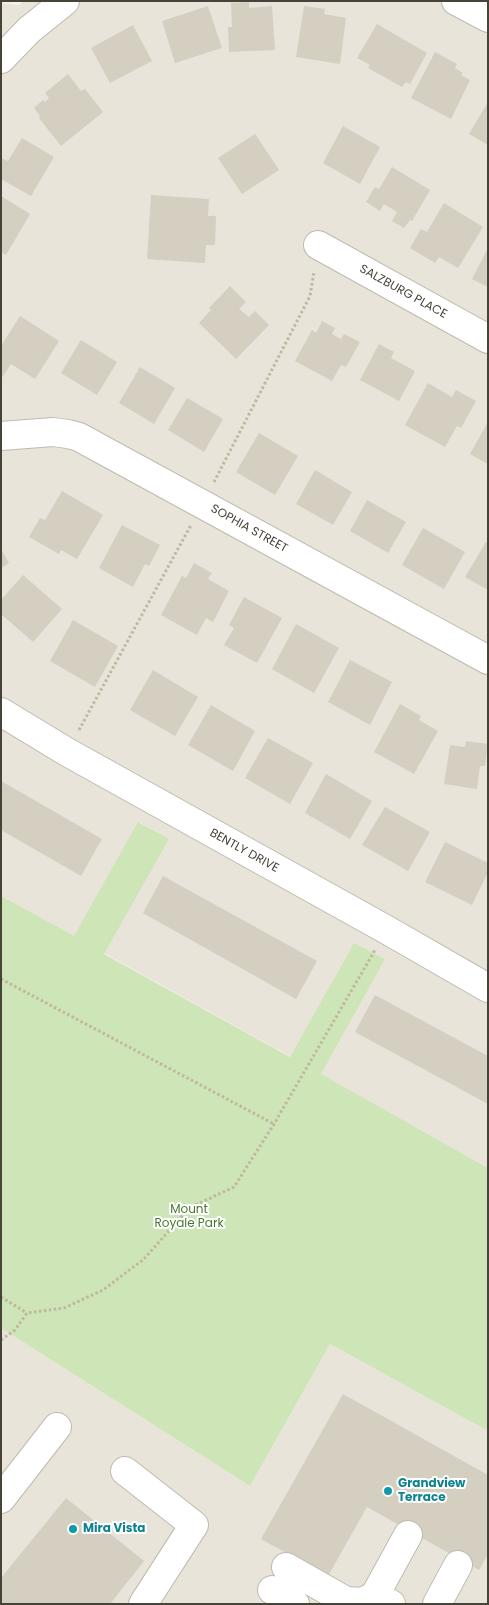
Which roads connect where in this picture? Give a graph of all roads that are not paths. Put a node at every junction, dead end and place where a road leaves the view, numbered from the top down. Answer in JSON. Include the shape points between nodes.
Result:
{"nodes":[{"id":1,"x":65,"y":1,"type":"edge"},
{"id":2,"x":456,"y":1,"type":"edge"},
{"id":3,"x":488,"y":18,"type":"edge"},
{"id":4,"x":1,"y":59,"type":"edge"},
{"id":5,"x":318,"y":245,"type":"dead end"},
{"id":6,"x":488,"y":339,"type":"edge"},
{"id":7,"x":1,"y":436,"type":"edge"},
{"id":8,"x":488,"y":660,"type":"edge"},
{"id":9,"x":1,"y":712,"type":"edge"},
{"id":10,"x":488,"y":988,"type":"edge"},
{"id":11,"x":57,"y":1427,"type":"dead end"},
{"id":12,"x":126,"y":1471,"type":"dead end"},
{"id":13,"x":1,"y":1499,"type":"edge"},
{"id":14,"x":408,"y":1535,"type":"dead end"},
{"id":15,"x":458,"y":1565,"type":"dead end"},
{"id":16,"x":286,"y":1567,"type":"dead end"},
{"id":17,"x":272,"y":1590,"type":"dead end"},
{"id":18,"x":383,"y":1599,"type":"edge"},
{"id":19,"x":143,"y":1604,"type":"edge"},
{"id":20,"x":295,"y":1604,"type":"edge"},
{"id":21,"x":437,"y":1604,"type":"edge"}],
"edges":[{"from":1,"to":4,"type":"street","via":[[29,30]]},
{"from":2,"to":3,"type":"street"},
{"from":5,"to":6,"type":"street","name":"SALZBURG PLACE"},
{"from":7,"to":8,"type":"street","name":"SOPHIA STREET","via":[[53,432],[79,437]]},
{"from":9,"to":10,"type":"street","name":"BENTLY DRIVE"},
{"from":11,"to":13,"type":"street"},
{"from":12,"to":19,"type":"street","via":[[194,1525]]},
{"from":14,"to":18,"type":"street"},
{"from":15,"to":21,"type":"street"},
{"from":16,"to":18,"type":"street","via":[[346,1601]]},
{"from":17,"to":20,"type":"street"}]}
